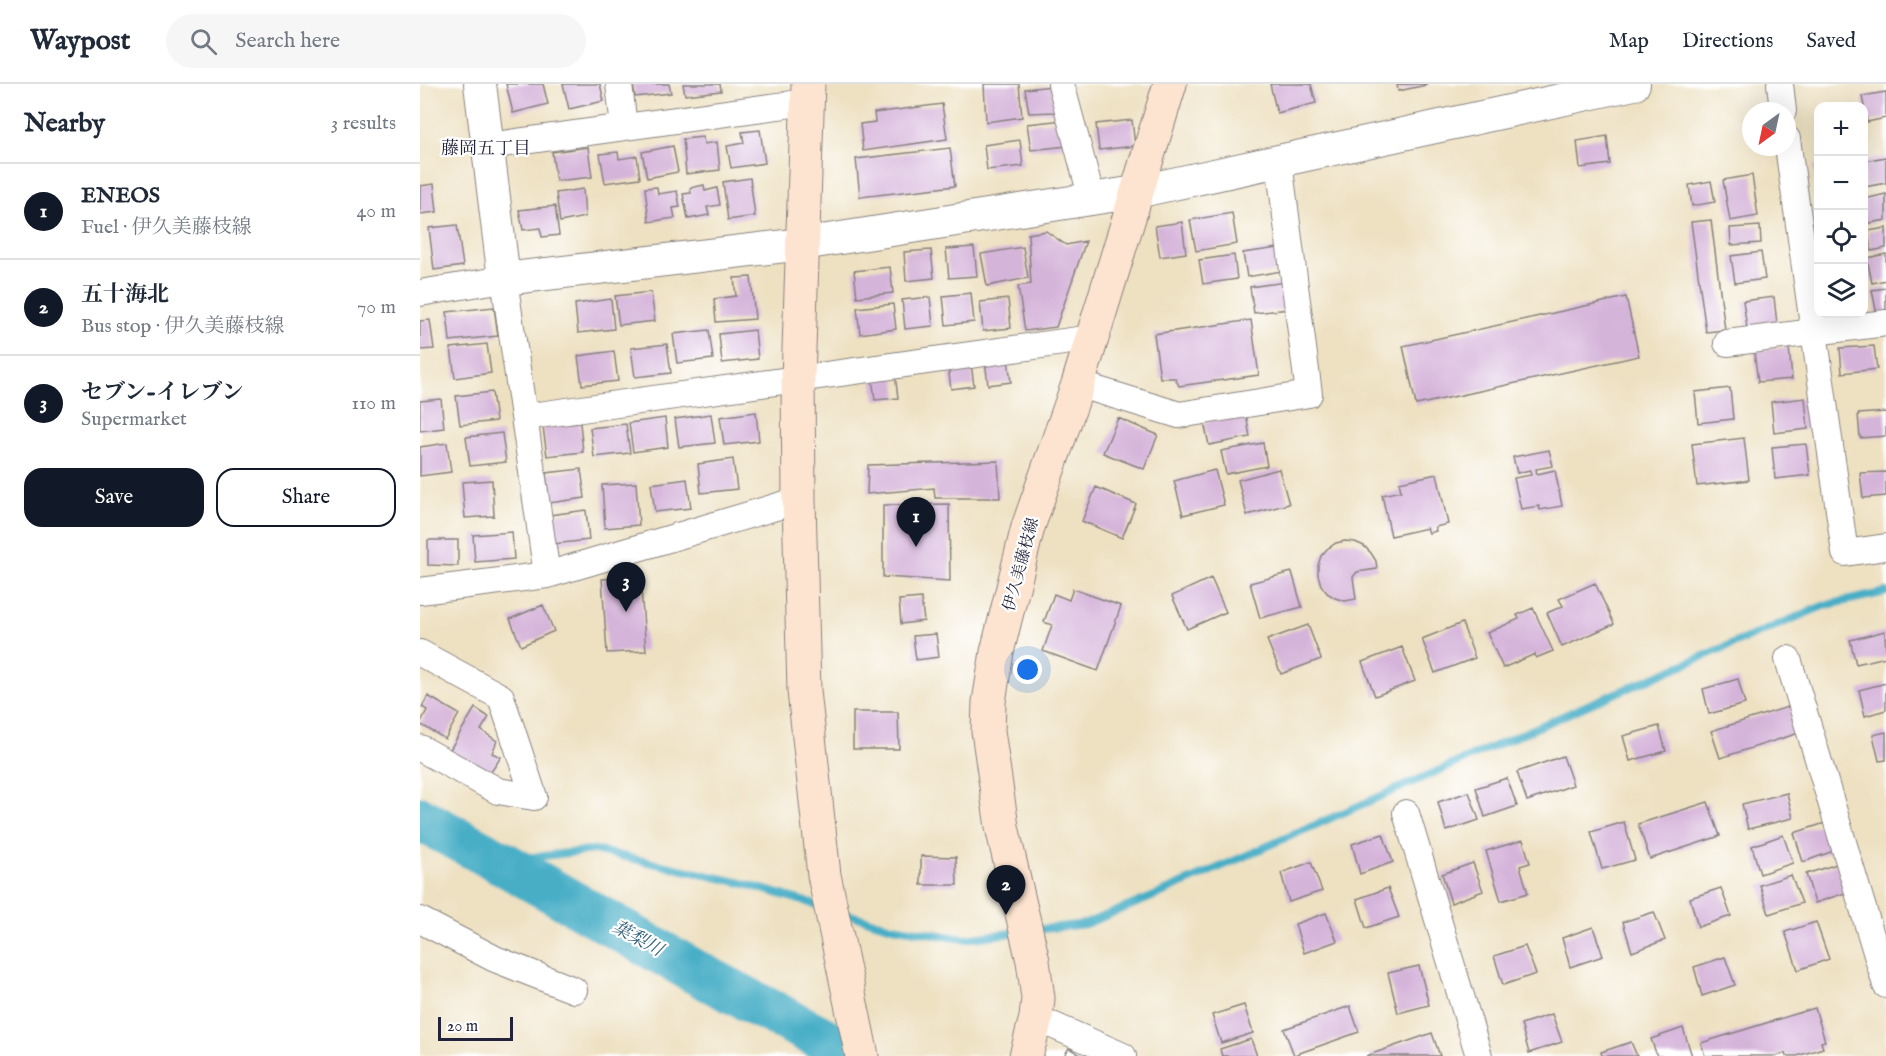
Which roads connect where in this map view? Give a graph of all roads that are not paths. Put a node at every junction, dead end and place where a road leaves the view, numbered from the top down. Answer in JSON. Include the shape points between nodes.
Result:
{"nodes":[{"id":1,"x":480,"y":84,"type":"edge"},
{"id":2,"x":618,"y":84,"type":"edge"},
{"id":3,"x":1061,"y":84,"type":"edge"},
{"id":4,"x":1170,"y":84,"type":"edge"},
{"id":5,"x":1634,"y":84,"type":"edge"},
{"id":6,"x":1780,"y":84,"type":"edge"},
{"id":7,"x":1558,"y":92,"type":"edge"},
{"id":8,"x":807,"y":93,"type":"edge"},
{"id":9,"x":1782,"y":102,"type":"edge"},
{"id":10,"x":624,"y":127,"type":"junction"},
{"id":11,"x":488,"y":146,"type":"junction"},
{"id":12,"x":1789,"y":156,"type":"edge"},
{"id":13,"x":1279,"y":162,"type":"junction"},
{"id":14,"x":1136,"y":192,"type":"junction"},
{"id":15,"x":1092,"y":198,"type":"junction"},
{"id":16,"x":802,"y":244,"type":"junction"},
{"id":17,"x":504,"y":279,"type":"junction"},
{"id":18,"x":420,"y":292,"type":"edge"},
{"id":19,"x":1886,"y":323,"type":"edge"},
{"id":20,"x":1813,"y":332,"type":"junction"},
{"id":21,"x":1092,"y":338,"type":"junction"},
{"id":22,"x":1727,"y":343,"type":"dead end"},
{"id":23,"x":798,"y":380,"type":"junction"},
{"id":24,"x":1078,"y":384,"type":"junction"},
{"id":25,"x":524,"y":417,"type":"junction"},
{"id":26,"x":799,"y":500,"type":"junction"},
{"id":27,"x":1886,"y":547,"type":"edge"},
{"id":28,"x":547,"y":574,"type":"junction"},
{"id":29,"x":420,"y":591,"type":"edge"},
{"id":30,"x":420,"y":653,"type":"edge"},
{"id":31,"x":1788,"y":659,"type":"dead end"},
{"id":32,"x":420,"y":748,"type":"edge"},
{"id":33,"x":1406,"y":813,"type":"dead end"},
{"id":34,"x":420,"y":920,"type":"edge"},
{"id":35,"x":1886,"y":985,"type":"edge"},
{"id":36,"x":574,"y":990,"type":"dead end"},
{"id":37,"x":1036,"y":1017,"type":"junction"},
{"id":38,"x":862,"y":1056,"type":"edge"},
{"id":39,"x":1026,"y":1056,"type":"edge"},
{"id":40,"x":1123,"y":1056,"type":"edge"},
{"id":41,"x":1479,"y":1056,"type":"edge"}],
"edges":[{"from":1,"to":11,"type":"street"},
{"from":2,"to":10,"type":"street"},
{"from":3,"to":15,"type":"street"},
{"from":4,"to":14,"type":"main road","name":"伊久美藤枝線"},
{"from":5,"to":7,"type":"street"},
{"from":6,"to":9,"type":"street"},
{"from":7,"to":13,"type":"street"},
{"from":8,"to":10,"type":"street"},
{"from":8,"to":16,"type":"main road"},
{"from":10,"to":11,"type":"street"},
{"from":11,"to":17,"type":"street"},
{"from":12,"to":20,"type":"street"},
{"from":13,"to":14,"type":"street"},
{"from":13,"to":24,"type":"street","via":[[1309,394],[1179,415]]},
{"from":14,"to":15,"type":"street"},
{"from":14,"to":21,"type":"main road","name":"伊久美藤枝線"},
{"from":15,"to":16,"type":"street"},
{"from":16,"to":17,"type":"street"},
{"from":16,"to":23,"type":"main road"},
{"from":17,"to":18,"type":"street"},
{"from":17,"to":25,"type":"street"},
{"from":19,"to":20,"type":"street"},
{"from":20,"to":22,"type":"street"},
{"from":20,"to":27,"type":"street","via":[[1845,553]]},
{"from":21,"to":23,"type":"street"},
{"from":21,"to":24,"type":"main road","name":"伊久美藤枝線"},
{"from":23,"to":25,"type":"street"},
{"from":23,"to":26,"type":"main road"},
{"from":24,"to":37,"type":"main road","name":"伊久美藤枝線","via":[[1028,526],[997,652],[989,702],[988,731],[1002,827],[1033,961],[1038,998]]},
{"from":25,"to":28,"type":"street"},
{"from":26,"to":28,"type":"street"},
{"from":26,"to":38,"type":"main road","via":[[804,691],[824,875]]},
{"from":28,"to":29,"type":"street"},
{"from":30,"to":32,"type":"street","via":[[501,697],[534,797],[498,791]]},
{"from":31,"to":35,"type":"street"},
{"from":33,"to":41,"type":"street"},
{"from":34,"to":36,"type":"street","via":[[495,959]]},
{"from":37,"to":39,"type":"main road","name":"伊久美藤枝線"},
{"from":37,"to":40,"type":"street"}]}
